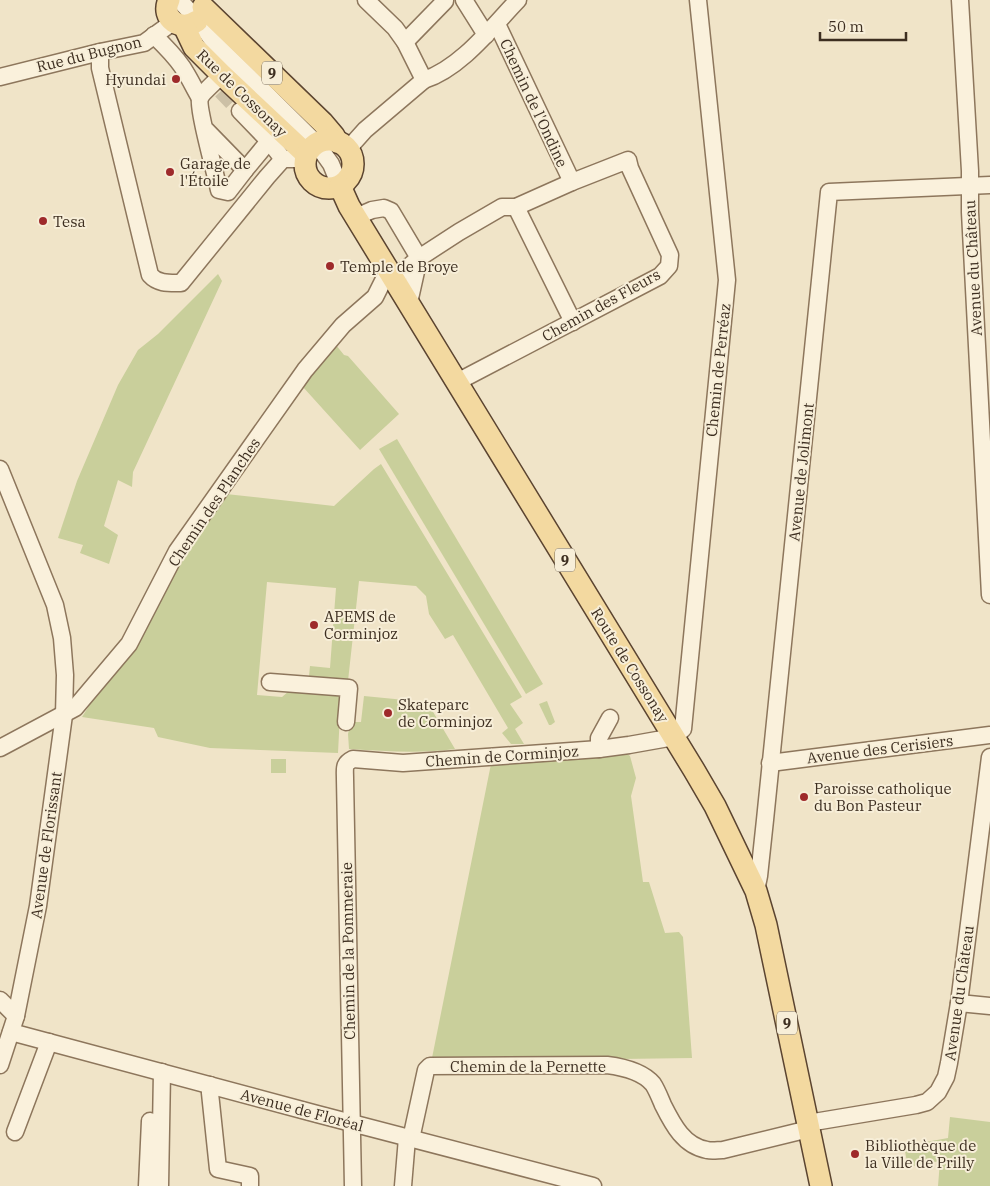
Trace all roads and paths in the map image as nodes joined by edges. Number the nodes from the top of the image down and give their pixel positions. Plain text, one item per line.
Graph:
1 (169, 0) edge
2 (179, 0) edge
3 (366, 0) edge
4 (445, 0) edge
5 (464, 0) edge
6 (518, 0) edge
7 (698, 0) edge
8 (960, 0) edge
9 (192, 15) edge
10 (492, 29) junction
11 (154, 35) junction
12 (405, 42) junction
13 (100, 52) junction
14 (0, 77) edge
15 (424, 80) junction
16 (219, 83) junction
17 (200, 98) junction
18 (240, 110) tunnel mouth
19 (204, 128) junction
20 (269, 141) junction
21 (342, 145) junction
22 (309, 152) junction
23 (283, 159) junction
24 (245, 170) junction
25 (572, 182) junction
26 (990, 185) edge
27 (340, 186) junction
28 (970, 186) junction
29 (516, 207) junction
30 (356, 217) junction
31 (419, 258) junction
32 (398, 287) junction
33 (375, 296) junction
34 (573, 322) junction
35 (457, 382) junction
36 (0, 469) edge
37 (6, 502) edge
38 (990, 595) edge
39 (270, 682) dead end
40 (64, 715) junction
41 (610, 718) dead end
42 (346, 722) dead end
43 (990, 735) edge
44 (674, 737) junction
45 (0, 748) edge
46 (599, 749) junction
47 (990, 757) edge
48 (770, 763) junction
49 (344, 779) joint
50 (756, 891) junction
51 (0, 1000) edge
52 (959, 1003) junction
53 (990, 1006) edge
54 (16, 1016) junction
55 (11, 1032) junction
56 (49, 1042) junction
57 (2, 1056) edge
58 (161, 1079) junction
59 (210, 1085) junction
60 (352, 1123) junction
61 (808, 1126) junction
62 (15, 1132) dead end
63 (409, 1138) junction
64 (564, 1182) edge
65 (147, 1186) edge
66 (160, 1186) edge
67 (250, 1186) edge
68 (353, 1186) edge
69 (403, 1186) edge
70 (593, 1186) edge
71 (821, 1186) edge

1 - 9 main road, Rue de Cossonay / 9
2 - 9 street
3 - 12 street
4 - 12 street
5 - 10 street, Chemin de l'Ondine
6 - 10 street
7 - 44 street, Chemin de Perréaz
8 - 28 street, Avenue du Château
9 - 11 street, Rue du Bugnon
9 - 16 main road, Rue de Cossonay / 9
9 - 21 main road, 9
9 - 22 street
10 - 15 street
10 - 25 street, Chemin de l'Ondine
11 - 13 street, Rue du Bugnon
11 - 17 street
12 - 15 street
13 - 14 street, Rue du Bugnon
13 - 23 street
15 - 21 street
16 - 17 street
16 - 22 main road, Rue de Cossonay / 9
17 - 19 street
18 - 20 street
19 - 24 street
19 - 24 street
20 - 23 street
20 - 24 street
21 - 22 main road
21 - 27 main road
22 - 23 street
22 - 27 main road, 9
25 - 29 street
25 - 34 street, Chemin des Fleurs
26 - 28 street, Avenue de Jolimont
27 - 30 main road, Route de Cossonay / 9
28 - 38 street, Avenue du Château
28 - 48 street, Avenue de Jolimont
29 - 31 street
29 - 34 street
30 - 31 street
30 - 32 main road, Route de Cossonay / 9
31 - 32 street
31 - 32 street
32 - 33 street, Chemin des Planches
32 - 33 street
32 - 35 main road, Route de Cossonay / 9
33 - 40 street, Chemin des Planches
34 - 35 street, Chemin des Fleurs
35 - 44 main road, Route de Cossonay / 9
36 - 37 street, Avenue de Florissant
37 - 40 street, Avenue de Florissant
39 - 42 street
40 - 45 street, Chemin des Planches
40 - 54 street, Avenue de Florissant
41 - 46 street
43 - 48 street, Avenue des Cerisiers
44 - 46 street, Chemin de Corminjoz
44 - 50 main road, Route de Cossonay / 9
46 - 49 street, Chemin de Corminjoz
47 - 52 street, Avenue du Château
48 - 50 street, Avenue de Jolimont
49 - 60 street, Chemin de la Pommeraie
50 - 61 main road, Route de Cossonay / 9
51 - 54 street
52 - 53 street
52 - 61 street, Avenue du Château
54 - 55 street, Avenue de Florissant
55 - 56 street, Avenue de Floréal
55 - 57 street, Avenue de Florissant
56 - 58 street, Avenue de Floréal
56 - 62 street
58 - 59 street, Avenue de Floréal
58 - 65 street
58 - 66 street
59 - 60 street, Avenue de Floréal
59 - 67 street
60 - 63 street, Avenue de Floréal
60 - 68 street, Chemin de la Pommeraie
61 - 63 street, Chemin de la Pernette
61 - 71 main road, Route de Cossonay / 9
63 - 64 street, Avenue de Floréal
63 - 69 street
64 - 70 street, Avenue de Floréal

